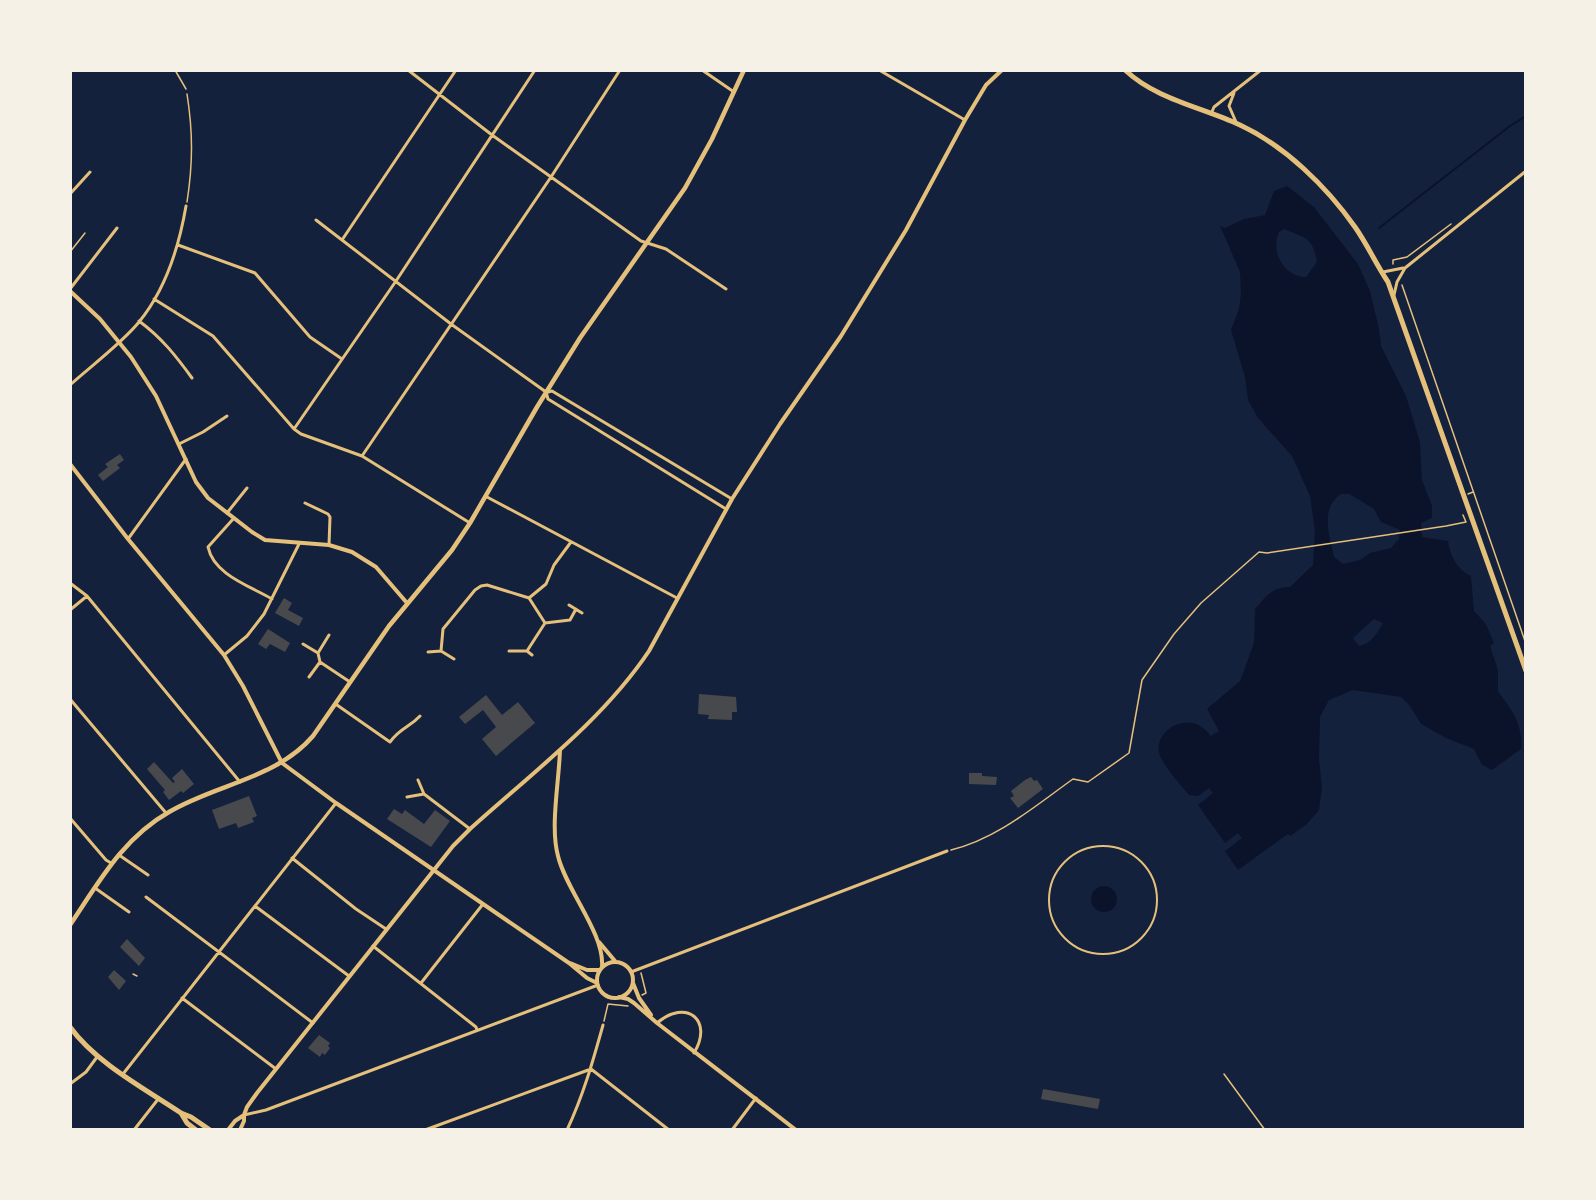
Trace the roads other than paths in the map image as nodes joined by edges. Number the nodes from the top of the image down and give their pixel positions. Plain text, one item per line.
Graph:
1 (175, 70) edge
2 (408, 70) edge
3 (456, 70) edge
4 (535, 70) edge
5 (620, 70) edge
6 (702, 70) edge
7 (744, 70) edge
8 (879, 70) edge
9 (1002, 70) edge
10 (1125, 70) edge
11 (1261, 70) edge
12 (186, 89) road end
13 (1235, 91) junction
14 (734, 92) junction
15 (440, 95) junction
16 (1211, 114) junction
17 (965, 120) junction
18 (1238, 124) junction
19 (492, 135) junction
20 (1526, 171) edge
21 (90, 172) dead end
22 (551, 177) junction
23 (70, 194) edge
24 (186, 206) road end
25 (316, 220) dead end
26 (117, 228) dead end
27 (85, 233) dead end
28 (342, 240) junction
29 (647, 243) junction
30 (178, 245) junction
31 (70, 252) edge
32 (1405, 268) junction
33 (1382, 272) junction
34 (396, 281) junction
35 (70, 290) edge
36 (726, 290) dead end
37 (1393, 298) junction
38 (154, 299) junction
39 (140, 321) junction
40 (451, 324) junction
41 (119, 340) junction
42 (342, 359) junction
43 (192, 378) dead end
44 (70, 385) edge
45 (546, 392) junction
46 (227, 416) dead end
47 (294, 429) junction
48 (179, 444) junction
49 (362, 456) junction
50 (186, 459) junction
51 (70, 464) edge
52 (247, 488) dead end
53 (487, 497) junction
54 (732, 499) junction
55 (305, 503) dead end
56 (726, 509) junction
57 (227, 513) junction
58 (234, 518) junction
59 (470, 523) junction
60 (128, 540) junction
61 (571, 542) junction
62 (299, 544) junction
63 (329, 545) junction
64 (70, 583) edge
65 (87, 597) junction
66 (529, 598) junction
67 (677, 598) junction
68 (272, 599) junction
69 (407, 603) junction
70 (568, 606) dead end
71 (576, 609) junction
72 (70, 610) edge
73 (582, 613) dead end
74 (545, 623) junction
75 (329, 635) dead end
76 (303, 644) dead end
77 (441, 651) junction
78 (509, 651) dead end
79 (527, 651) junction
80 (428, 652) dead end
81 (318, 653) junction
82 (224, 655) junction
83 (532, 655) dead end
84 (454, 658) dead end
85 (320, 662) junction
86 (1526, 671) edge
87 (309, 677) dead end
88 (351, 683) junction
89 (70, 699) edge
90 (336, 705) junction
91 (420, 716) dead end
92 (560, 750) junction
93 (282, 763) junction
94 (418, 780) dead end
95 (240, 782) junction
96 (424, 794) junction
97 (406, 797) dead end
98 (336, 803) junction
99 (166, 813) junction
100 (70, 818) edge
101 (470, 828) junction
102 (947, 851) road end
103 (118, 854) junction
104 (292, 858) junction
105 (111, 863) junction
106 (434, 869) junction
107 (148, 875) dead end
108 (95, 888) junction
109 (146, 897) dead end
110 (483, 904) junction
111 (255, 906) junction
112 (129, 912) dead end
113 (71, 924) edge
114 (386, 929) junction
115 (596, 939) junction
116 (1135, 944) joint
117 (373, 946) junction
118 (219, 952) junction
119 (615, 962) junction
120 (569, 963) junction
121 (601, 968) junction
122 (631, 972) junction
123 (349, 976) junction
124 (632, 982) junction
125 (421, 983) junction
126 (597, 984) junction
127 (619, 997) junction
128 (182, 998) junction
129 (313, 1023) junction
130 (657, 1023) junction
131 (603, 1025) road end
132 (71, 1027) edge
133 (477, 1030) junction
134 (70, 1034) edge
135 (78, 1038) junction
136 (694, 1053) junction
137 (98, 1056) junction
138 (276, 1069) junction
139 (591, 1069) junction
140 (123, 1074) junction
141 (70, 1084) edge
142 (159, 1098) junction
143 (756, 1098) junction
144 (181, 1113) junction
145 (243, 1115) junction
146 (134, 1130) edge
147 (196, 1130) edge
148 (210, 1130) edge
149 (228, 1130) edge
150 (240, 1130) edge
151 (425, 1130) edge
152 (567, 1130) edge
153 (669, 1130) edge
154 (732, 1130) edge
155 (796, 1130) edge

1 - 12 lane
2 - 15 street
3 - 15 street
4 - 19 street
5 - 22 street
6 - 14 street
7 - 14 main road
8 - 17 street
9 - 17 street
10 - 16 main road
11 - 13 street
13 - 16 street
13 - 18 street
14 - 29 main road
15 - 19 street
15 - 28 street
16 - 18 main road
17 - 54 street
18 - 33 main road
19 - 22 street
19 - 34 street
20 - 32 street
21 - 23 street
22 - 29 street
22 - 40 street
24 - 30 street
25 - 28 street
26 - 35 street
27 - 31 lane
28 - 34 street
29 - 36 street
29 - 45 main road
30 - 38 street
30 - 42 street
32 - 33 street
32 - 37 street
33 - 37 main road
34 - 40 street
34 - 42 street
35 - 41 street
37 - 86 main road
38 - 39 street
38 - 47 street
39 - 41 street
39 - 43 street
40 - 45 street
40 - 49 street
41 - 44 street
41 - 48 street
42 - 47 street
45 - 53 main road
45 - 54 street
45 - 56 street
46 - 48 street
47 - 49 street
48 - 50 street
49 - 59 street
50 - 57 street
50 - 60 street
51 - 60 street
52 - 57 street
53 - 59 main road
53 - 61 street
54 - 56 street
55 - 63 street
56 - 67 street
57 - 58 street
58 - 62 street
58 - 68 street
59 - 69 main road
60 - 82 street
61 - 66 street
61 - 67 street
62 - 63 street
62 - 68 street
63 - 69 street
64 - 65 street
65 - 72 street
65 - 95 street
66 - 74 street
66 - 77 street
67 - 92 street
68 - 82 street
69 - 88 main road
70 - 71 street
71 - 73 street
71 - 74 street
74 - 79 street
75 - 81 street
76 - 81 street
77 - 80 street
77 - 84 street
78 - 79 street
79 - 83 street
81 - 85 street
82 - 93 street
85 - 87 street
85 - 88 street
88 - 90 main road
89 - 99 street
90 - 91 street
90 - 93 main road
92 - 101 street
92 - 115 street
93 - 95 main road
93 - 98 street
94 - 96 street
95 - 99 main road
96 - 97 street
96 - 101 street
98 - 104 street
98 - 106 street
99 - 103 main road
100 - 105 street
101 - 106 street
102 - 122 street
103 - 105 main road
103 - 107 street
104 - 111 street
104 - 114 street
105 - 108 main road
106 - 110 street
106 - 114 street
108 - 112 street
108 - 113 main road
109 - 118 street
110 - 120 street
110 - 125 street
111 - 118 street
111 - 123 street
114 - 117 street
115 - 119 street
115 - 121 street
116 - 116 street
117 - 123 street
117 - 125 street
118 - 128 street
118 - 129 street
119 - 121 street
119 - 122 street
120 - 121 street
120 - 126 street
121 - 126 street
122 - 124 street
123 - 129 street
124 - 127 street
124 - 130 street
125 - 133 street
126 - 127 street
126 - 133 street
127 - 130 street
128 - 138 street
128 - 140 street
129 - 138 street
130 - 136 street
130 - 136 street
131 - 139 street
132 - 135 main road
133 - 145 street
134 - 135 main road
135 - 137 main road
136 - 143 street
137 - 140 main road
137 - 141 street
138 - 145 street
139 - 151 street
139 - 152 street
139 - 153 street
140 - 142 main road
142 - 144 main road
142 - 146 street
143 - 154 street
143 - 155 street
144 - 147 main road
144 - 148 main road
145 - 149 street
145 - 150 street

